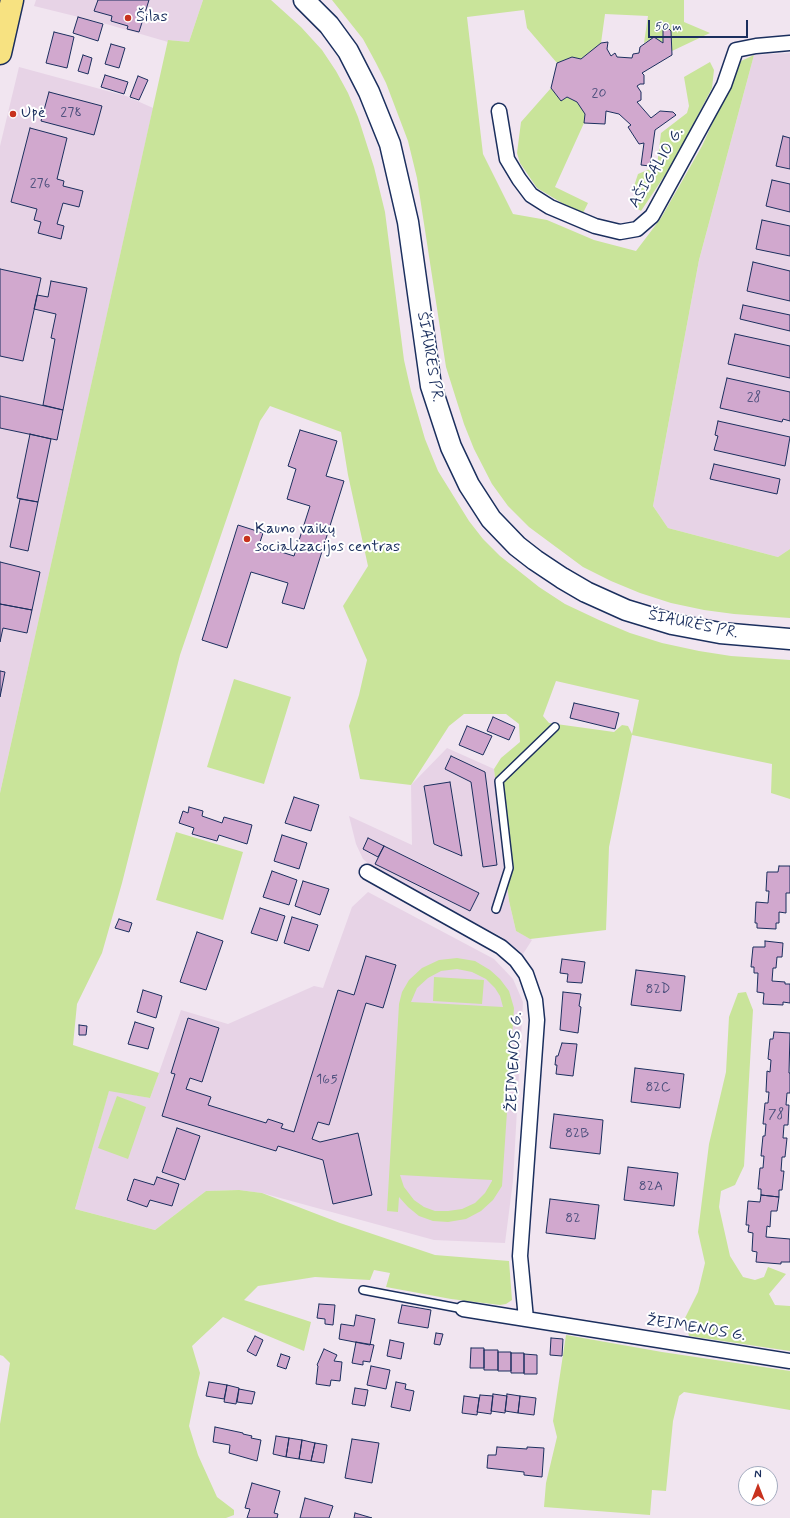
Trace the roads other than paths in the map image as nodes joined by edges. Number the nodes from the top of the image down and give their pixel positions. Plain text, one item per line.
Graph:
1 (12, 0) edge
2 (304, 0) edge
3 (790, 43) edge
4 (0, 53) edge
5 (499, 111) dead end
6 (790, 640) edge
7 (555, 727) dead end
8 (367, 872) dead end
9 (496, 909) dead end
10 (363, 1290) dead end
11 (463, 1309) joint
12 (526, 1318) junction
13 (790, 1361) edge

1 - 4 main road
2 - 6 main road, ŠIAURĖS PR.
3 - 5 street, AŠIGALIO G.
7 - 9 lane
8 - 12 street, ŽEIMENOS G.
10 - 11 lane
11 - 12 street, ŽEIMENOS G.
12 - 13 street, ŽEIMENOS G.

